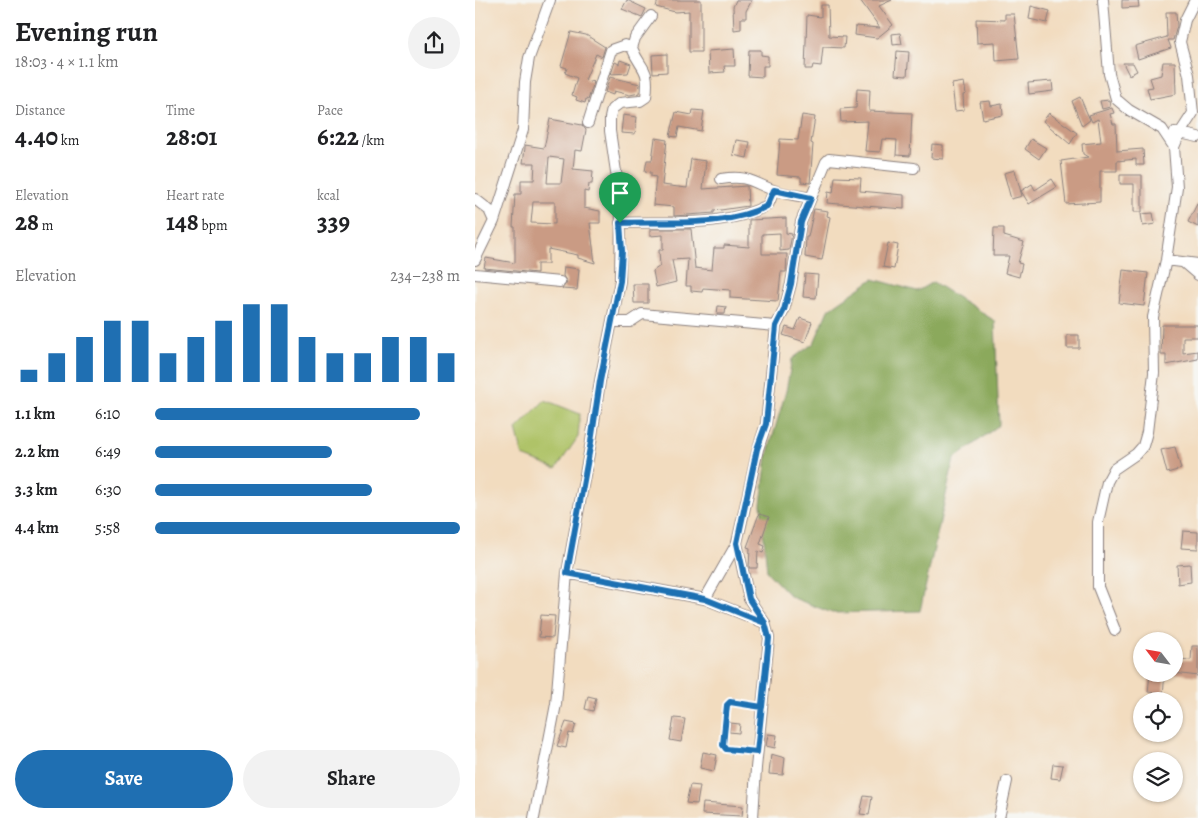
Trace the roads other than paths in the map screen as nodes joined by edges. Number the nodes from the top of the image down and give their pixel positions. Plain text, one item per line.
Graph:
1 (550, 0) edge
2 (1103, 0) edge
3 (1195, 0) edge
4 (651, 16) dead end
5 (632, 48) junction
6 (588, 123) dead end
7 (1161, 129) junction
8 (1180, 133) junction
9 (1198, 137) edge
10 (1174, 147) junction
11 (914, 168) dead end
12 (721, 179) dead end
13 (774, 190) junction
14 (811, 198) junction
15 (475, 199) edge
16 (500, 203) junction
17 (489, 210) junction
18 (495, 221) junction
19 (620, 223) junction
20 (475, 260) edge
21 (1165, 260) junction
22 (1184, 263) junction
23 (1198, 264) edge
24 (475, 274) edge
25 (1198, 275) edge
26 (560, 282) dead end
27 (613, 322) junction
28 (776, 326) junction
29 (737, 543) junction
30 (567, 573) junction
31 (705, 599) junction
32 (765, 623) junction
33 (1115, 630) dead end
34 (762, 707) junction
35 (757, 752) junction
36 (1007, 781) dead end
37 (534, 818) edge
38 (753, 818) edge
39 (999, 818) edge

1 - 16 street
2 - 7 street
3 - 8 street
4 - 5 street
5 - 6 street
5 - 19 street
7 - 8 street
7 - 10 street
8 - 9 street
8 - 10 street
10 - 21 street
11 - 14 street
12 - 13 street
13 - 14 street
13 - 19 street
14 - 28 street
15 - 17 street
16 - 17 street
16 - 18 street
17 - 18 street
18 - 20 street
19 - 27 street
21 - 22 street
21 - 33 street
22 - 23 street
22 - 25 street
24 - 26 street
27 - 28 street
27 - 30 street
28 - 29 street
29 - 31 street
29 - 32 street
30 - 31 street
30 - 37 street
31 - 32 street
32 - 34 street
34 - 35 street
34 - 35 lane
35 - 38 street
36 - 39 street

